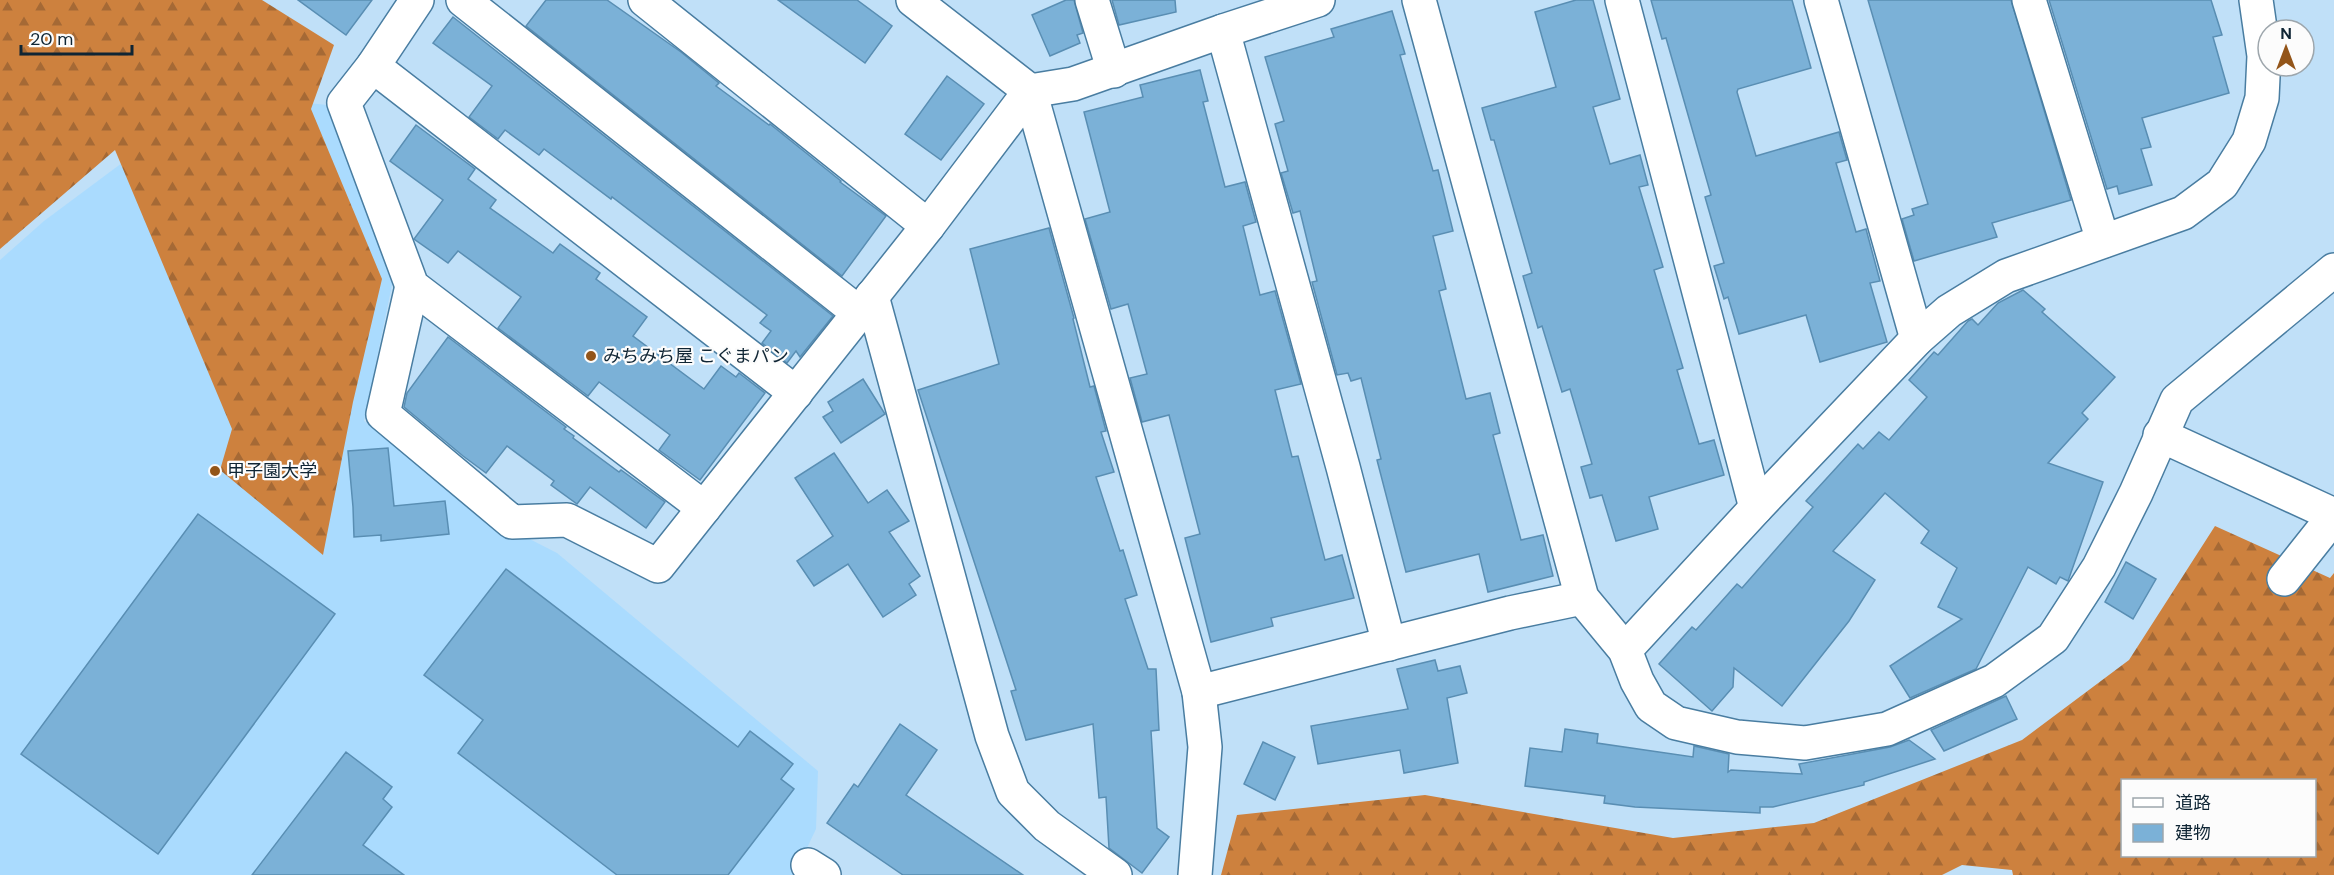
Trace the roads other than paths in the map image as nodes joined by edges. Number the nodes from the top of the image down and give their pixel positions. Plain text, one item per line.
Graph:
1 (417, 0) edge
2 (463, 0) edge
3 (645, 0) edge
4 (913, 0) edge
5 (1092, 0) edge
6 (1318, 0) edge
7 (1419, 0) edge
8 (1622, 0) edge
9 (1821, 0) edge
10 (2029, 0) edge
11 (2256, 0) edge
12 (1223, 31) junction
13 (373, 66) junction
14 (1114, 71) junction
15 (1030, 91) junction
16 (928, 226) junction
17 (2103, 241) junction
18 (2334, 270) edge
19 (412, 286) junction
20 (866, 304) junction
21 (1917, 339) junction
22 (796, 393) junction
23 (2160, 435) junction
24 (1756, 507) junction
25 (704, 508) junction
26 (2334, 516) edge
27 (2284, 579) dead end
28 (1582, 598) junction
29 (1389, 644) junction
30 (1625, 650) junction
31 (1199, 692) junction
32 (1116, 875) edge
33 (1195, 875) edge

1 - 13 street
2 - 20 street
3 - 16 street
4 - 15 street
5 - 14 street
6 - 12 street
7 - 28 street
8 - 24 street
9 - 21 street
10 - 17 street
11 - 17 street
12 - 14 street
12 - 29 street
13 - 19 street
13 - 22 street
14 - 15 street
15 - 16 street
15 - 31 street
16 - 20 street
17 - 21 street
18 - 23 street
19 - 25 street
19 - 25 street
20 - 22 street
20 - 32 street
21 - 24 street
22 - 25 street
23 - 26 street
23 - 30 street
24 - 30 street
26 - 27 street
28 - 29 street
28 - 30 street
29 - 31 street
31 - 33 street

